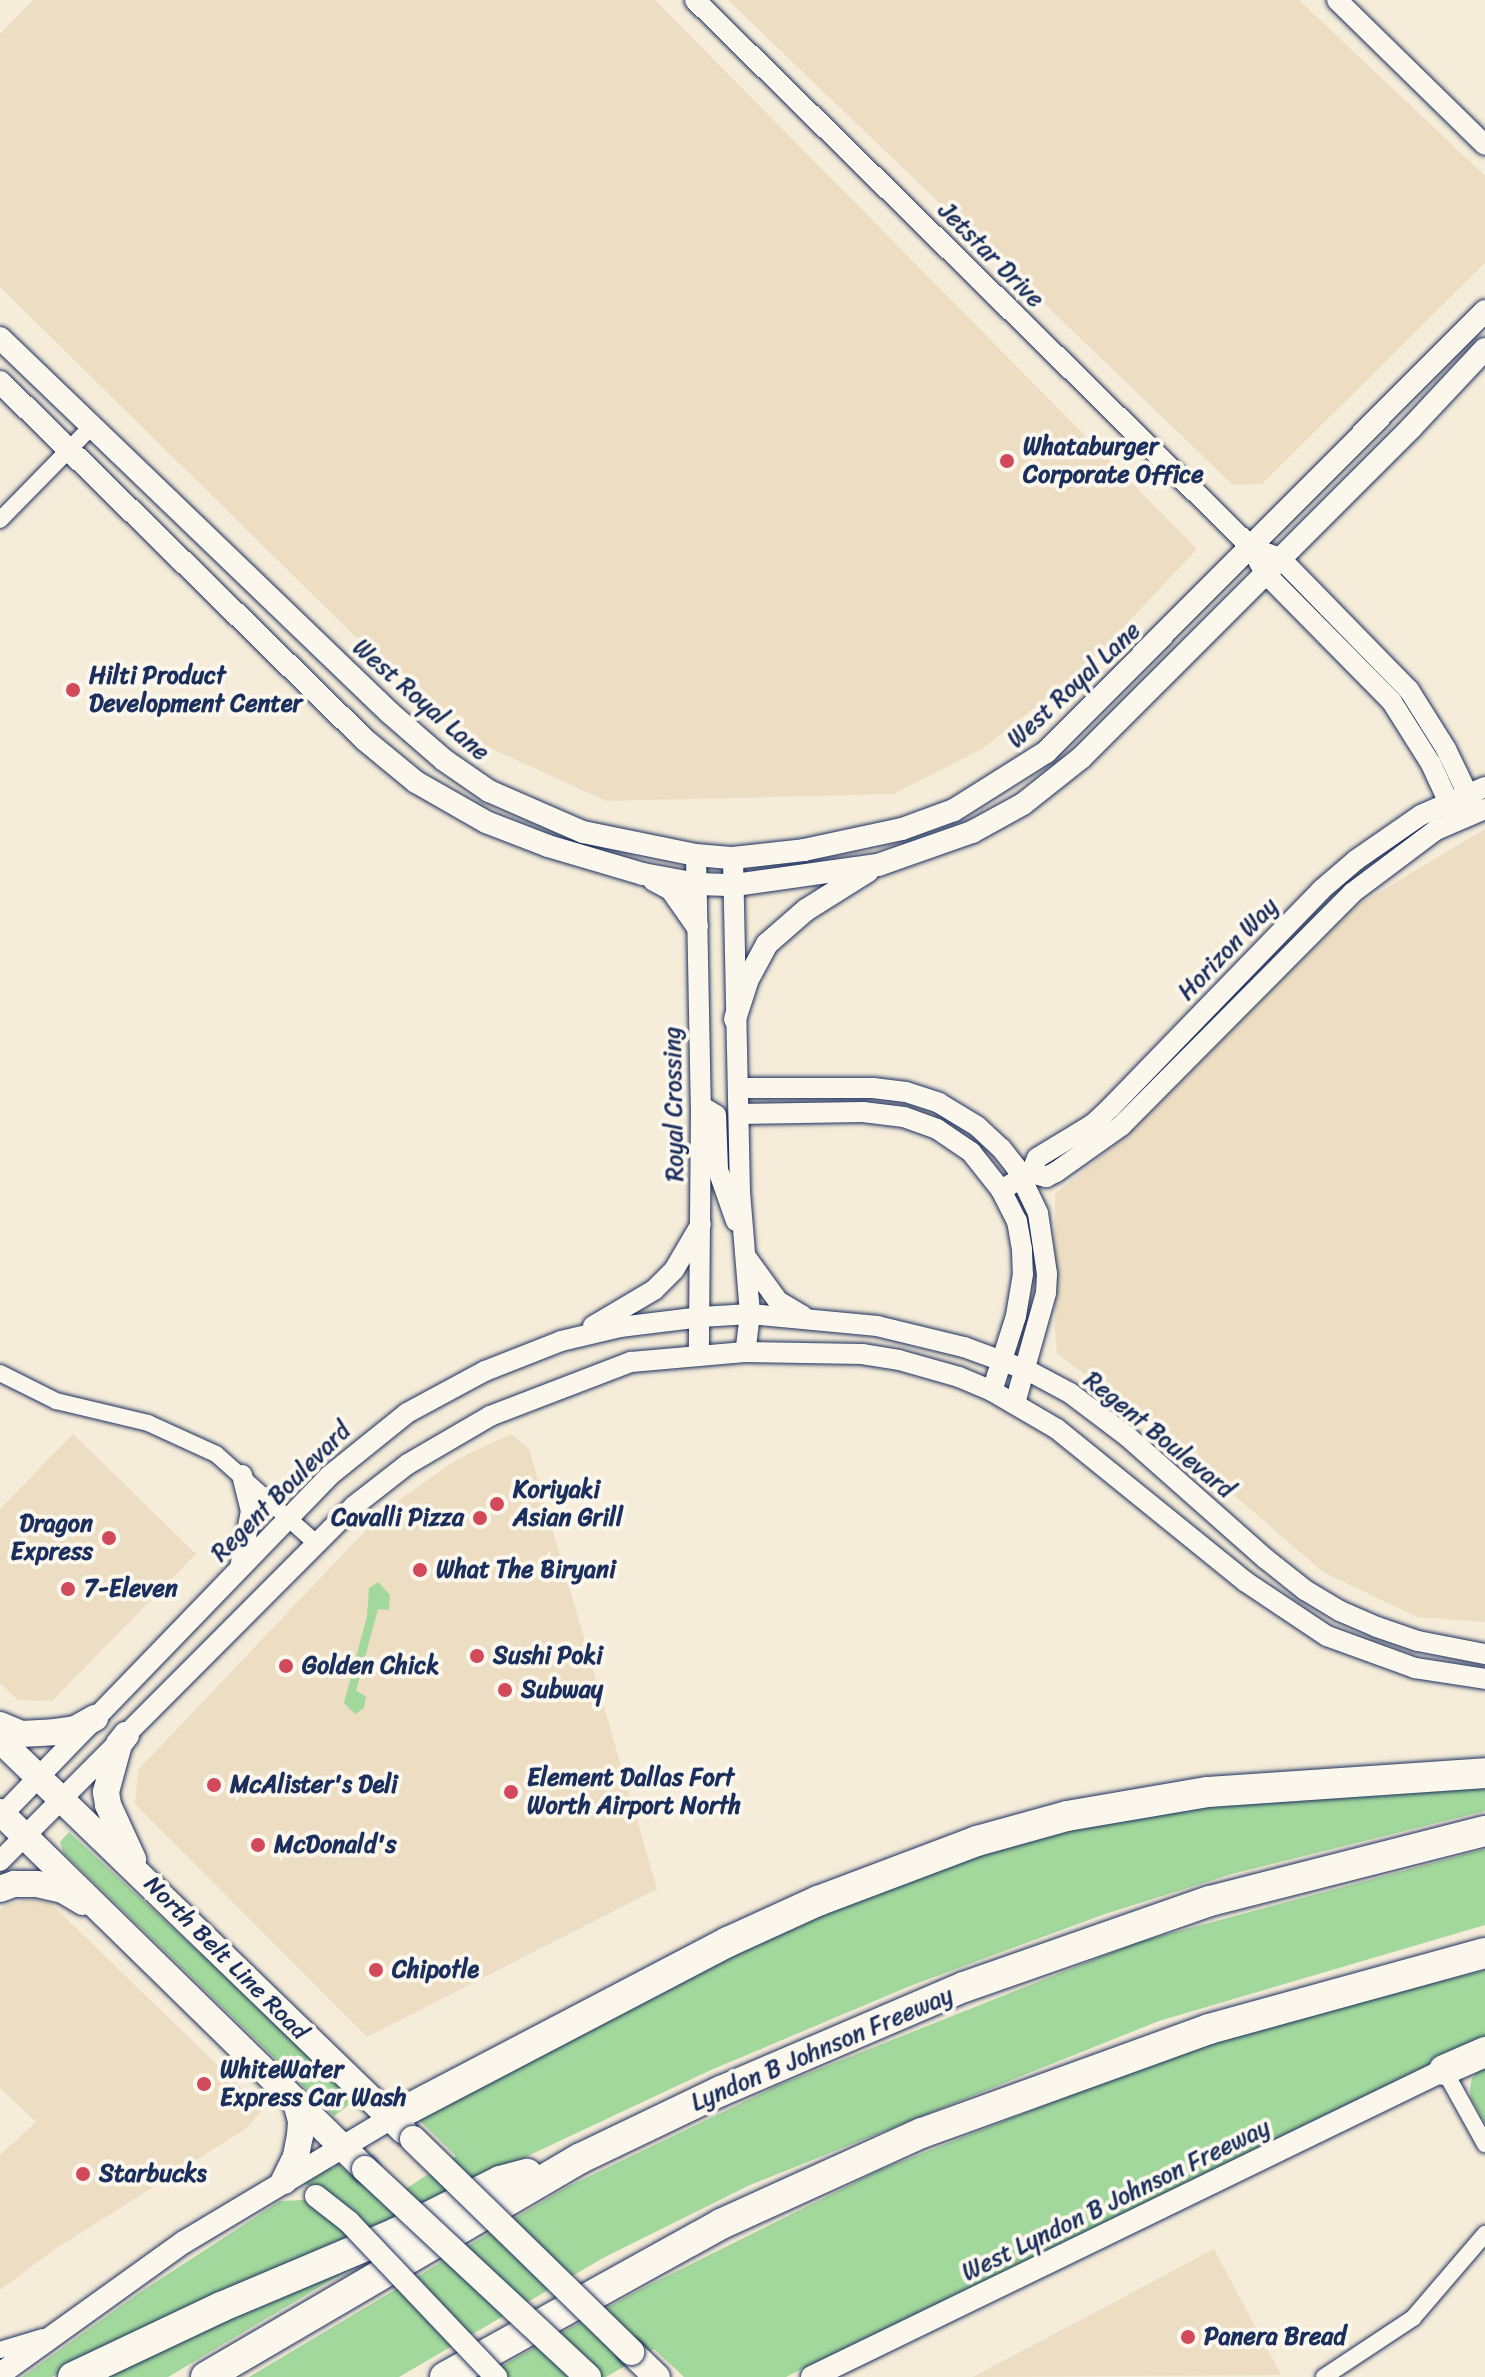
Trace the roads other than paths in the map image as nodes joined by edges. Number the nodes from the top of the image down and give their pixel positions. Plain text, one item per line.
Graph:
1 (695, 0) edge
2 (1337, 0) edge
3 (1485, 145) edge
4 (1485, 311) edge
5 (0, 338) edge
6 (1485, 349) edge
7 (0, 382) edge
8 (91, 427) junction
9 (68, 450) junction
10 (0, 520) edge
11 (1251, 547) junction
12 (1272, 566) junction
13 (390, 713) junction
14 (365, 740) junction
15 (1470, 804) edge
16 (696, 855) junction
17 (733, 858) junction
18 (1376, 859) junction
19 (878, 865) junction
20 (643, 874) junction
21 (697, 884) junction
22 (735, 885) junction
23 (697, 926) junction
24 (1254, 959) junction
25 (1270, 977) junction
26 (735, 1019) junction
27 (739, 1088) junction
28 (873, 1088) junction
29 (701, 1106) junction
30 (863, 1112) junction
31 (739, 1114) junction
32 (1026, 1176) junction
33 (1001, 1190) junction
34 (701, 1224) junction
35 (744, 1247) junction
36 (750, 1314) junction
37 (701, 1317) junction
38 (807, 1318) junction
39 (561, 1341) junction
40 (745, 1352) junction
41 (699, 1354) junction
42 (1003, 1362) junction
43 (1027, 1370) junction
44 (0, 1373) edge
45 (992, 1391) junction
46 (1015, 1403) junction
47 (242, 1475) junction
48 (289, 1518) junction
49 (317, 1544) junction
50 (240, 1568) junction
51 (1485, 1654) edge
52 (1485, 1679) edge
53 (95, 1718) junction
54 (0, 1725) edge
55 (126, 1735) junction
56 (0, 1740) edge
57 (1485, 1773) edge
58 (38, 1778) junction
59 (61, 1800) junction
60 (1, 1814) edge
61 (1485, 1831) edge
62 (26, 1835) junction
63 (0, 1861) edge
64 (140, 1873) junction
65 (0, 1889) edge
66 (103, 1912) junction
67 (1485, 1953) edge
68 (1485, 2052) edge
69 (1444, 2070) junction
70 (296, 2102) junction
71 (402, 2128) junction
72 (1485, 2144) edge
73 (341, 2145) junction
74 (581, 2158) junction
75 (284, 2181) junction
76 (1485, 2234) edge
77 (52, 2334) junction
78 (0, 2350) edge
79 (0, 2374) edge
80 (73, 2377) edge
81 (206, 2377) edge
82 (445, 2377) edge
83 (496, 2377) edge
84 (588, 2377) edge
85 (657, 2377) edge
86 (812, 2377) edge
87 (1324, 2377) edge

1 - 11 street, Jetstar Drive
2 - 3 street
4 - 11 main road, West Royal Lane
5 - 8 main road, West Royal Lane
6 - 12 main road
7 - 9 main road
8 - 9 street
8 - 13 main road, West Royal Lane
9 - 10 street
9 - 14 main road
11 - 12 street, Jetstar Drive
11 - 17 main road, West Royal Lane
12 - 15 street, Jetstar Drive
12 - 19 main road
13 - 14 main road
13 - 16 main road, West Royal Lane
14 - 20 main road
15 - 18 street, Horizon Way
16 - 17 main road, West Royal Lane
16 - 21 street, Royal Crossing
17 - 22 street
18 - 24 street, Horizon Way
18 - 25 street, Horizon Way
19 - 22 main road
19 - 26 main road
20 - 21 main road
20 - 23 main road
21 - 22 main road
21 - 23 street, Royal Crossing
22 - 26 street
23 - 29 street, Royal Crossing
24 - 25 street
24 - 32 street, Horizon Way
25 - 32 street, Horizon Way
26 - 27 street
27 - 28 street
27 - 31 street
28 - 30 street
28 - 32 street
29 - 34 street, Royal Crossing
29 - 35 street
30 - 31 street
30 - 33 street
31 - 35 street
32 - 33 street, Horizon Way
32 - 43 street
33 - 42 street
34 - 37 street, Royal Crossing
34 - 39 street
35 - 36 street
35 - 38 street
36 - 37 street, Regent Boulevard
36 - 38 street, Regent Boulevard
36 - 40 street
37 - 39 street, Regent Boulevard
37 - 41 street, Royal Crossing
38 - 42 street, Regent Boulevard
39 - 48 street, Regent Boulevard
40 - 41 street
40 - 45 street
41 - 49 street
42 - 43 street, Regent Boulevard
42 - 45 street
43 - 46 street
43 - 51 street, Regent Boulevard
44 - 47 street
45 - 46 street
46 - 52 street
47 - 48 street
47 - 50 street
48 - 49 street
48 - 50 street, Regent Boulevard
49 - 55 street
50 - 53 street, Regent Boulevard
53 - 54 main road
53 - 58 street, Regent Boulevard
55 - 59 street
55 - 64 main road
56 - 58 main road, North Belt Line Road
57 - 71 highway
58 - 59 main road, North Belt Line Road
58 - 60 street, Regent Boulevard
59 - 62 street
59 - 64 main road, North Belt Line Road
60 - 62 main road
61 - 74 highway, Lyndon B Johnson Freeway
62 - 63 street
62 - 66 main road
64 - 71 main road, North Belt Line Road
65 - 66 main road
66 - 70 main road
67 - 82 highway
68 - 69 highway
69 - 72 street
69 - 86 main road, West Lyndon B Johnson Freeway
70 - 73 main road
70 - 75 main road
71 - 73 main road
71 - 85 main road, North Belt Line Road, bridge
73 - 75 main road
73 - 84 main road, bridge
74 - 80 highway
74 - 81 highway, Lyndon B Johnson Freeway
75 - 77 main road
75 - 83 main road, bridge
76 - 87 street
77 - 78 street
77 - 79 main road

